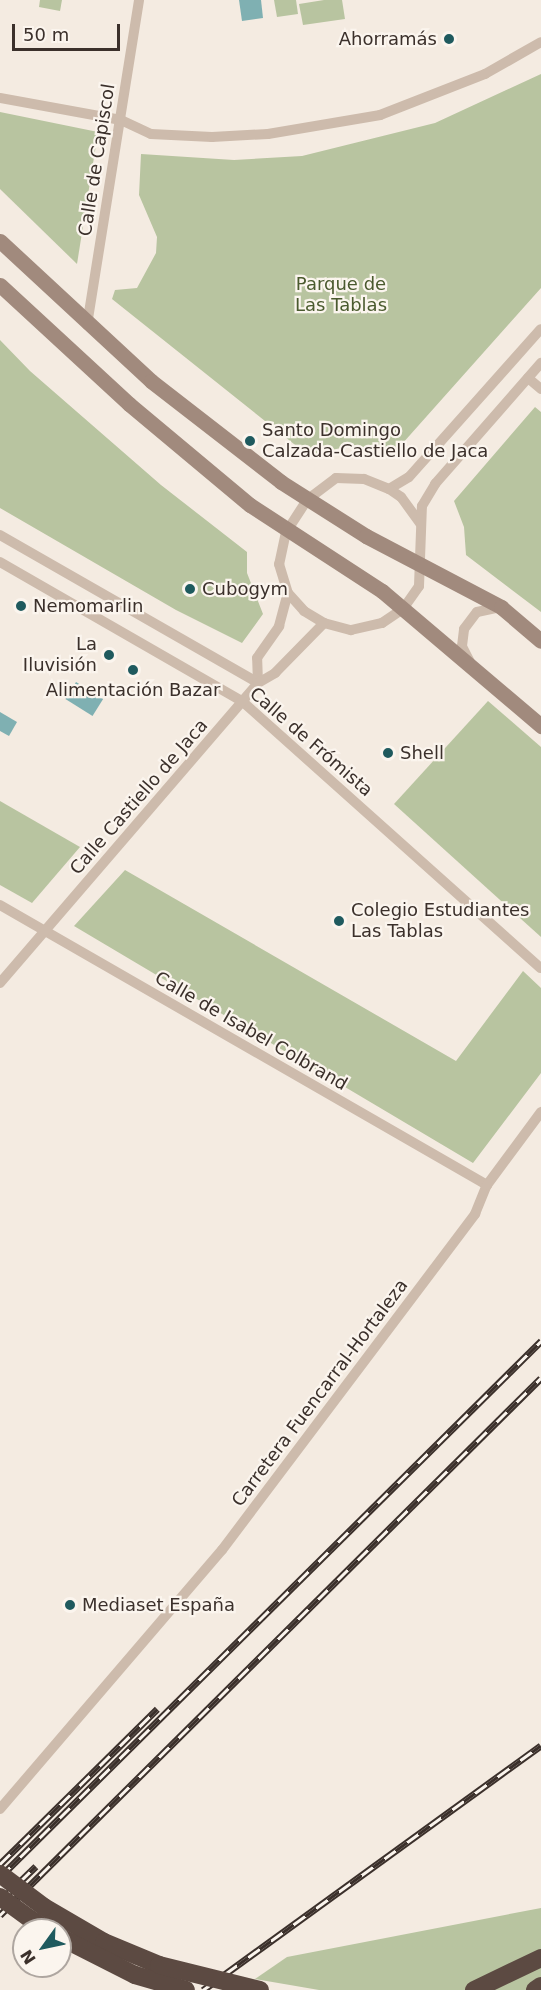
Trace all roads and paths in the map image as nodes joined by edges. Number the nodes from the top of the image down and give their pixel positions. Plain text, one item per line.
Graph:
1 (139, 0) edge
2 (541, 42) edge
3 (0, 98) edge
4 (120, 120) junction
5 (0, 241) edge
6 (0, 285) edge
7 (87, 325) junction
8 (541, 329) edge
9 (541, 363) edge
10 (528, 378) junction
11 (541, 389) edge
12 (389, 489) junction
13 (307, 500) junction
14 (420, 523) junction
15 (286, 532) junction
16 (0, 535) edge
17 (0, 562) edge
18 (422, 567) junction
19 (288, 593) junction
20 (501, 607) junction
21 (403, 609) junction
22 (324, 622) junction
23 (541, 641) edge
24 (472, 667) junction
25 (258, 683) junction
26 (243, 702) junction
27 (541, 726) edge
28 (0, 906) edge
29 (45, 933) junction
30 (541, 968) edge
31 (0, 984) edge
32 (541, 1112) edge
33 (487, 1185) junction
34 (0, 1809) edge
35 (0, 1874) edge
36 (0, 1897) edge
37 (29, 1918) edge
38 (72, 1943) edge
39 (541, 1958) edge
40 (541, 1986) edge
41 (186, 1990) edge
42 (260, 1990) edge
43 (474, 1990) edge
44 (535, 1990) edge

1 - 4 street, Calle de Capiscol
2 - 4 street
3 - 4 street
4 - 7 street, Calle de Capiscol
5 - 7 street
6 - 15 street
7 - 13 street
8 - 12 street
9 - 10 street
10 - 11 street
10 - 14 street
12 - 13 street
12 - 14 street
13 - 15 street
13 - 18 street
14 - 18 street
15 - 19 street
15 - 21 street
16 - 25 street, Calle de Frómista
17 - 26 street, Calle de Frómista
18 - 20 street
18 - 21 street
19 - 22 street
19 - 25 street
20 - 23 street
20 - 24 street
21 - 22 street
21 - 24 street
22 - 25 street, Calle Castiello de Jaca
24 - 27 street
25 - 26 street, Calle Castiello de Jaca
26 - 29 street, Calle Castiello de Jaca
26 - 30 street, Calle de Frómista
28 - 29 street, Calle de Isabel Colbrand
29 - 31 street, Calle Castiello de Jaca
29 - 33 street, Calle de Isabel Colbrand
32 - 33 street, Carretera Fuencarral-Hortaleza
33 - 34 street, Carretera Fuencarral-Hortaleza
35 - 42 highway, bridge
36 - 37 highway, bridge
38 - 41 highway
39 - 43 highway
40 - 44 highway

